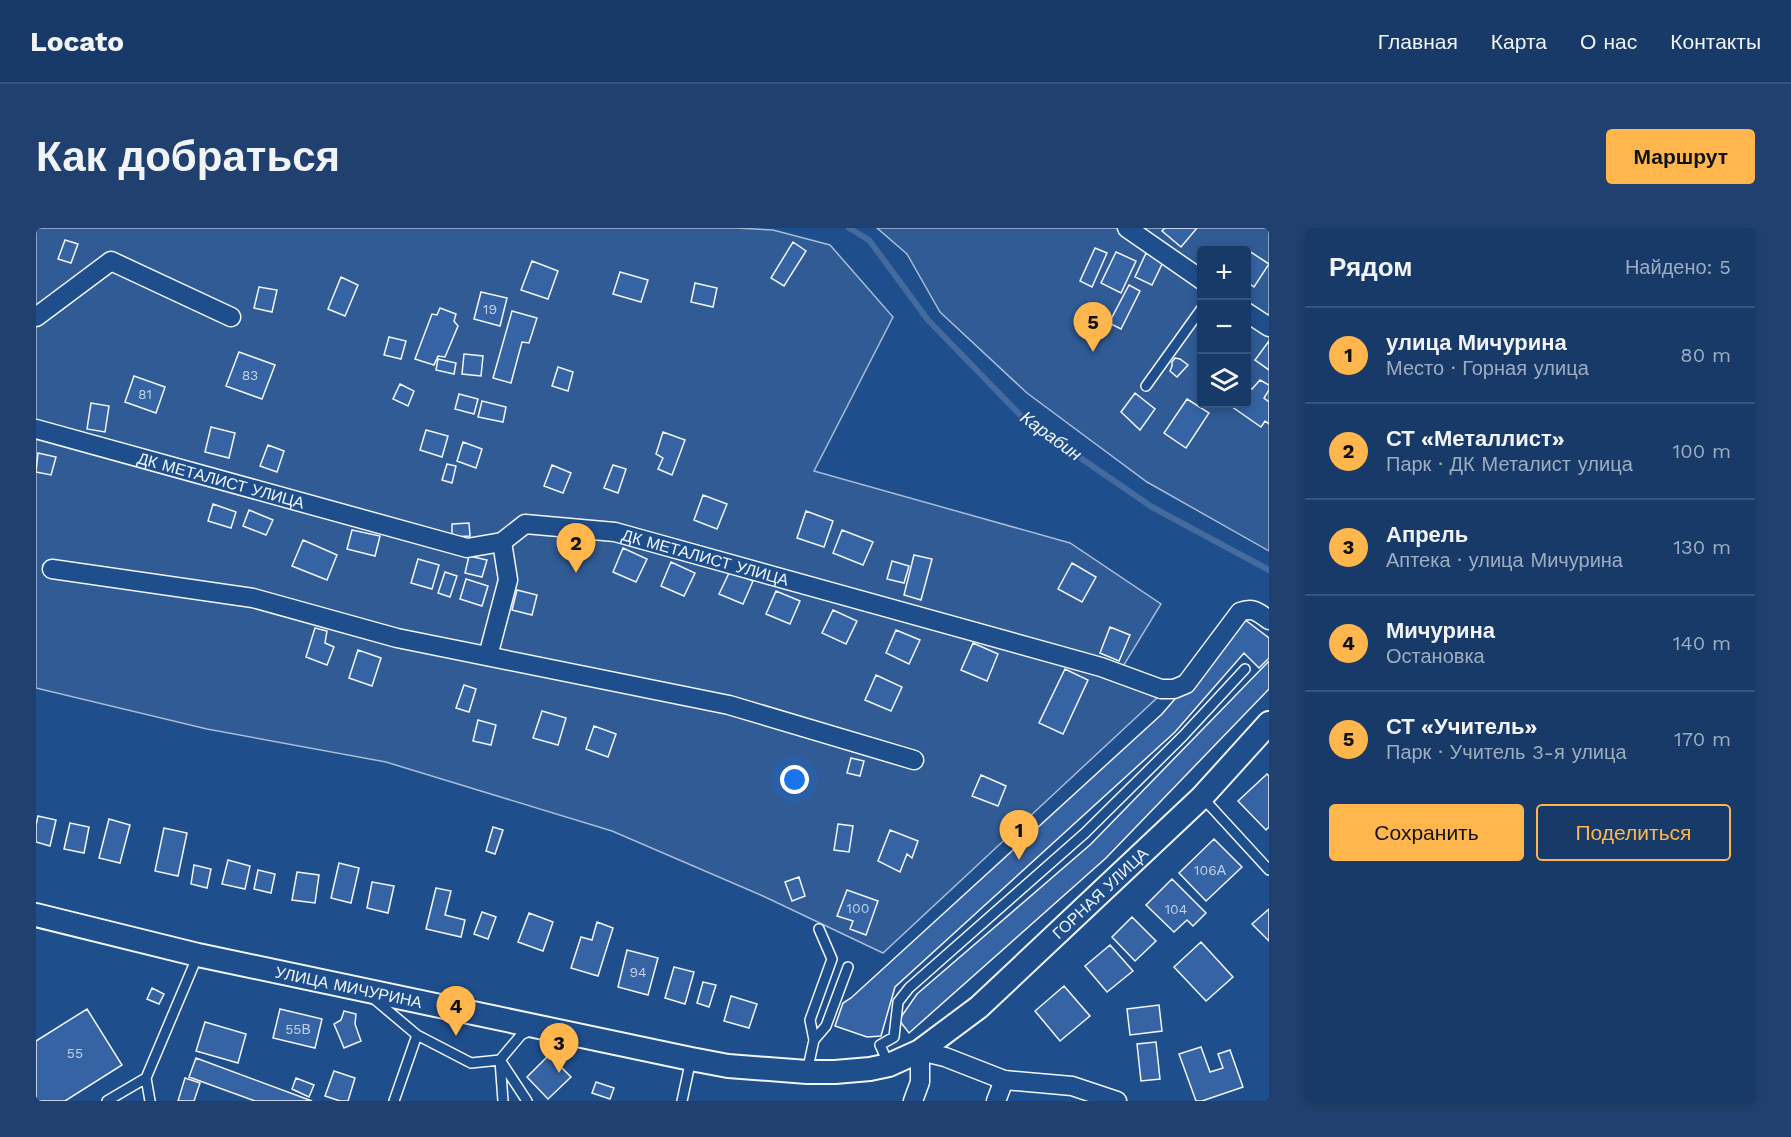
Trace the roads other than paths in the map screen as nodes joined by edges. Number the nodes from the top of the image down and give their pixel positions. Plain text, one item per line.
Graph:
1 (1127, 228) edge
2 (1197, 277) edge
3 (1197, 315) edge
4 (1251, 315) edge
5 (36, 317) edge
6 (231, 317) dead end
7 (1269, 327) edge
8 (1146, 386) dead end
9 (36, 429) edge
10 (502, 542) junction
11 (52, 569) dead end
12 (1269, 620) edge
13 (488, 656) junction
14 (1245, 669) dead end
15 (1269, 723) edge
16 (914, 760) dead end
17 (1202, 797) junction
18 (1269, 870) edge
19 (36, 915) edge
20 (819, 929) dead end
21 (198, 955) junction
22 (848, 967) dead end
23 (363, 989) junction
24 (537, 1027) junction
25 (417, 1035) junction
26 (814, 1040) junction
27 (920, 1051) junction
28 (691, 1059) junction
29 (500, 1060) junction
30 (889, 1065) junction
31 (807, 1072) junction
32 (146, 1078) junction
33 (1004, 1080) junction
34 (107, 1101) edge
35 (150, 1101) edge
36 (394, 1101) edge
37 (503, 1101) edge
38 (527, 1101) edge
39 (682, 1101) edge
40 (913, 1101) edge
41 (996, 1101) edge
42 (1117, 1101) edge

1 - 2 street
3 - 8 lane
4 - 7 street
5 - 6 street
9 - 10 street, ДК МЕТАЛИСТ УЛИЦА
10 - 12 street, ДК МЕТАЛИСТ УЛИЦА
10 - 13 street
11 - 13 street
13 - 16 street
14 - 30 lane
15 - 17 street, ГОРНАЯ УЛИЦА
17 - 18 lane
17 - 27 street, ГОРНАЯ УЛИЦА
19 - 21 street, УЛИЦА МИЧУРИНА
20 - 26 lane
21 - 23 street, УЛИЦА МИЧУРИНА
21 - 32 lane
22 - 26 lane
23 - 24 street, УЛИЦА МИЧУРИНА
23 - 25 lane
24 - 28 street, УЛИЦА МИЧУРИНА
24 - 29 lane
25 - 29 lane
25 - 36 lane
26 - 31 lane
27 - 30 street, УЛИЦА МИЧУРИНА
27 - 33 street
27 - 40 street
28 - 31 street, УЛИЦА МИЧУРИНА
28 - 39 lane
29 - 37 lane
29 - 38 lane
30 - 31 street, УЛИЦА МИЧУРИНА
32 - 34 lane
32 - 35 lane
33 - 41 street
33 - 42 street

